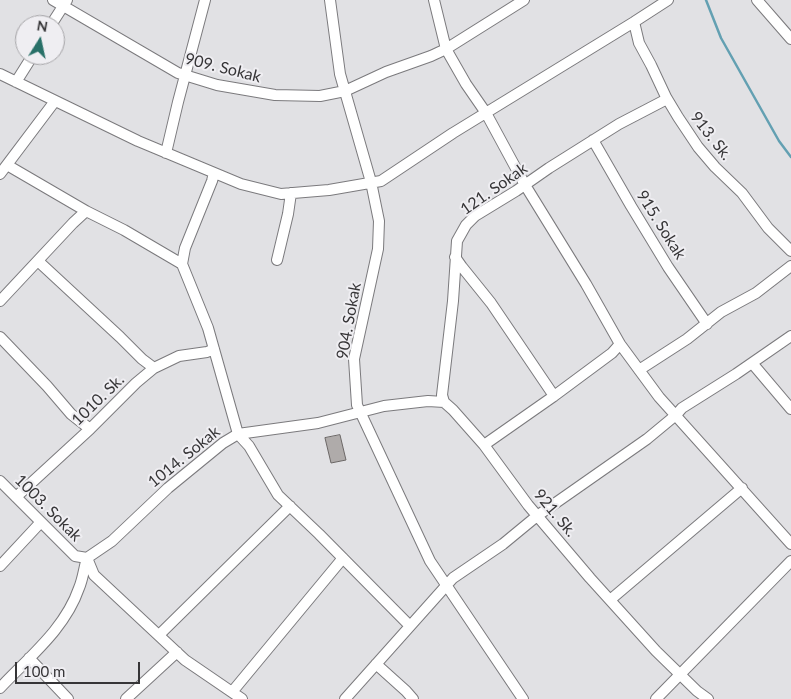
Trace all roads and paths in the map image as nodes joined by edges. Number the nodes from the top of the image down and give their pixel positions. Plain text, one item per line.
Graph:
1 (53, 0) edge
2 (205, 0) edge
3 (330, 0) edge
4 (434, 0) edge
5 (524, 0) edge
6 (668, 0) edge
7 (757, 0) edge
8 (65, 3) edge
9 (57, 15) edge
10 (634, 22) junction
11 (786, 26) edge
12 (791, 39) edge
13 (446, 50) junction
14 (27, 65) edge
15 (185, 75) junction
16 (1, 78) edge
17 (16, 82) junction
18 (345, 91) junction
19 (667, 98) junction
20 (55, 101) junction
21 (486, 113) junction
22 (593, 140) junction
23 (166, 153) junction
24 (7, 164) junction
25 (214, 173) junction
26 (0, 174) edge
27 (371, 182) junction
28 (525, 185) junction
29 (291, 193) junction
30 (86, 211) junction
31 (791, 251) edge
32 (455, 257) junction
33 (277, 260) dead end
34 (38, 261) junction
35 (182, 264) junction
36 (791, 266) edge
37 (0, 284) edge
38 (8, 292) junction
39 (0, 301) edge
40 (707, 324) junction
41 (791, 336) edge
42 (0, 338) edge
43 (620, 344) junction
44 (214, 350) junction
45 (752, 363) junction
46 (154, 368) junction
47 (639, 370) junction
48 (554, 396) junction
49 (444, 402) junction
50 (791, 409) edge
51 (361, 413) junction
52 (676, 415) junction
53 (90, 429) junction
54 (238, 434) junction
55 (484, 445) junction
56 (0, 481) edge
57 (742, 488) junction
58 (16, 497) junction
59 (290, 506) junction
60 (538, 516) junction
61 (41, 522) junction
62 (791, 544) edge
63 (87, 558) junction
64 (343, 558) junction
65 (791, 561) edge
66 (0, 566) edge
67 (446, 586) junction
68 (610, 600) junction
69 (410, 626) junction
70 (159, 635) junction
71 (177, 652) junction
72 (29, 658) junction
73 (376, 664) junction
74 (680, 674) junction
75 (0, 688) edge
76 (232, 692) junction
77 (68, 699) edge
78 (126, 699) edge
79 (242, 699) edge
80 (345, 699) edge
81 (413, 699) edge
82 (523, 699) edge
83 (656, 699) edge
84 (708, 699) edge

1 - 8 street, 909. Sokak
2 - 15 street
3 - 18 street, 904. Sokak
4 - 13 street
5 - 13 street, 909. Sokak
6 - 10 street
7 - 11 street
8 - 9 street
8 - 15 street, 909. Sokak
10 - 19 street, 913. Sk.
10 - 21 street
11 - 12 street
13 - 18 street, 909. Sokak
13 - 21 street
14 - 17 street
15 - 18 street, 909. Sokak
15 - 23 street
16 - 17 street
17 - 20 street
18 - 27 street, 904. Sokak
19 - 22 street, 121. Sokak
19 - 31 street, 913. Sk.
20 - 23 street
20 - 24 street
21 - 27 street
21 - 28 street
22 - 28 street, 121. Sokak
22 - 40 street, 915. Sokak
23 - 25 street
24 - 26 street
24 - 30 street
25 - 29 street
25 - 35 street
27 - 29 street
27 - 51 street, 904. Sokak
28 - 32 street, 121. Sokak
28 - 43 street
29 - 33 street
30 - 34 street
30 - 35 street
32 - 48 street
32 - 49 street, 121. Sokak
34 - 38 street
34 - 46 street
35 - 44 street
36 - 40 street
37 - 38 street
38 - 39 street
40 - 47 street
41 - 45 street
42 - 53 street
43 - 47 street
43 - 48 street
44 - 46 street, 1010. Sk.
44 - 54 street
45 - 50 street
45 - 52 street
46 - 53 street, 1010. Sk.
47 - 52 street
48 - 55 street
49 - 51 street
49 - 55 street, 921. Sk.
51 - 54 street, 1014. Sokak
51 - 67 street, 904. Sokak
52 - 57 street
52 - 60 street
53 - 58 street, 1010. Sk.
54 - 59 street
54 - 63 street, 1014. Sokak
55 - 60 street, 921. Sk.
56 - 58 street, 1003. Sokak
57 - 62 street
57 - 68 street
58 - 61 street, 1003. Sokak
59 - 64 street
59 - 70 street
60 - 67 street
60 - 68 street, 921. Sk.
61 - 63 street, 1003. Sokak
61 - 66 street
63 - 70 street
63 - 72 street
64 - 69 street
64 - 76 street
65 - 74 street
67 - 69 street
67 - 82 street, 904. Sokak
68 - 74 street, 921. Sk.
69 - 73 street
70 - 71 street
71 - 76 street
71 - 78 street
72 - 75 street
72 - 77 street
73 - 80 street
73 - 81 street
74 - 83 street
74 - 84 street, 921. Sk.
76 - 79 street

